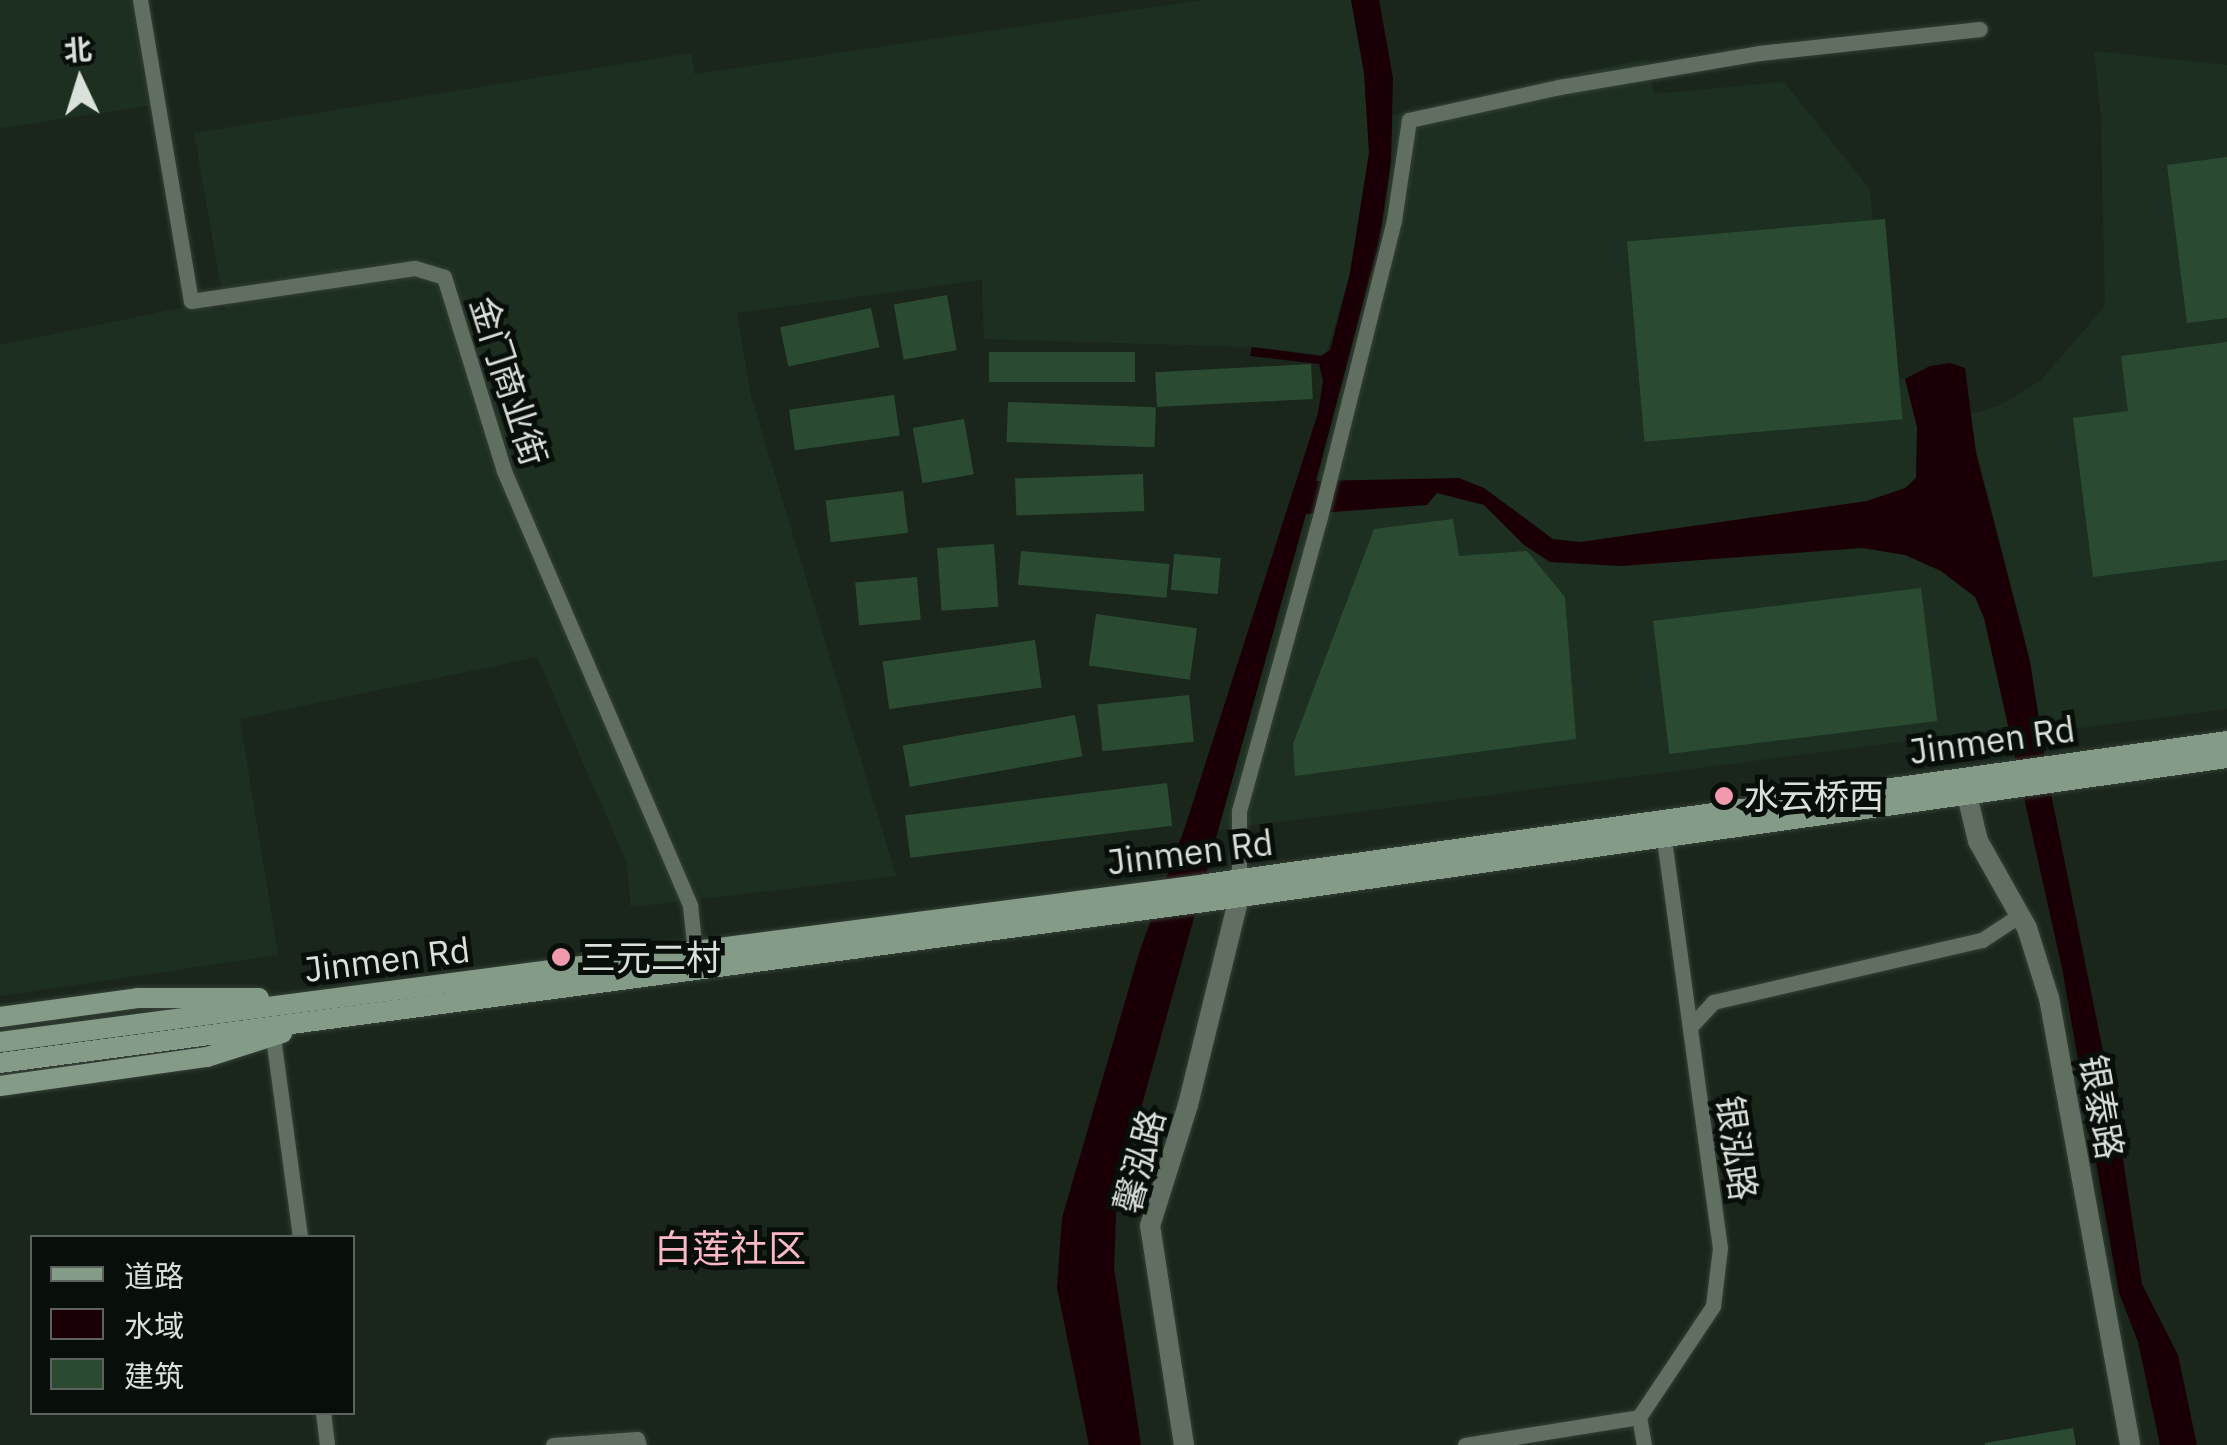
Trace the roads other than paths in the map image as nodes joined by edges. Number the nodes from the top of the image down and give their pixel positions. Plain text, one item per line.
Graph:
1 (140, 0) edge
2 (1980, 29) dead end
3 (2227, 741) edge
4 (2227, 758) edge
5 (2056, 772) junction
6 (2008, 779) junction
7 (1967, 795) junction
8 (1664, 838) junction
9 (1239, 888) junction
10 (2020, 915) junction
11 (696, 960) junction
12 (322, 1010) junction
13 (0, 1017) edge
14 (1691, 1026) junction
15 (160, 1031) junction
16 (273, 1036) junction
17 (0, 1042) edge
18 (0, 1064) edge
19 (0, 1086) edge
20 (300, 1235) edge
21 (323, 1415) edge
22 (1639, 1417) junction
23 (328, 1445) edge
24 (553, 1445) edge
25 (639, 1445) edge
26 (1184, 1445) edge
27 (1465, 1445) edge
28 (1644, 1445) edge
29 (2130, 1445) edge

1 - 11 street, 金门商业街
2 - 9 street
3 - 5 main road, Jinmen Rd
4 - 5 main road, Jinmen Rd
5 - 6 main road, Jinmen Rd
6 - 7 main road, Jinmen Rd
6 - 9 main road, Jinmen Rd
7 - 8 main road, Jinmen Rd
7 - 10 street, 银泰路
8 - 9 main road, Jinmen Rd
8 - 14 street, 银泓路
9 - 11 main road, Jinmen Rd
9 - 26 street, 馨泓路
10 - 14 street
10 - 29 street, 银泰路
11 - 12 main road, Jinmen Rd
12 - 13 main road
12 - 15 main road, Jinmen Rd
12 - 16 main road
14 - 22 street, 银泓路
15 - 17 main road
15 - 18 main road
16 - 19 main road
16 - 20 street
21 - 23 street
22 - 27 street
22 - 28 street
24 - 25 street

